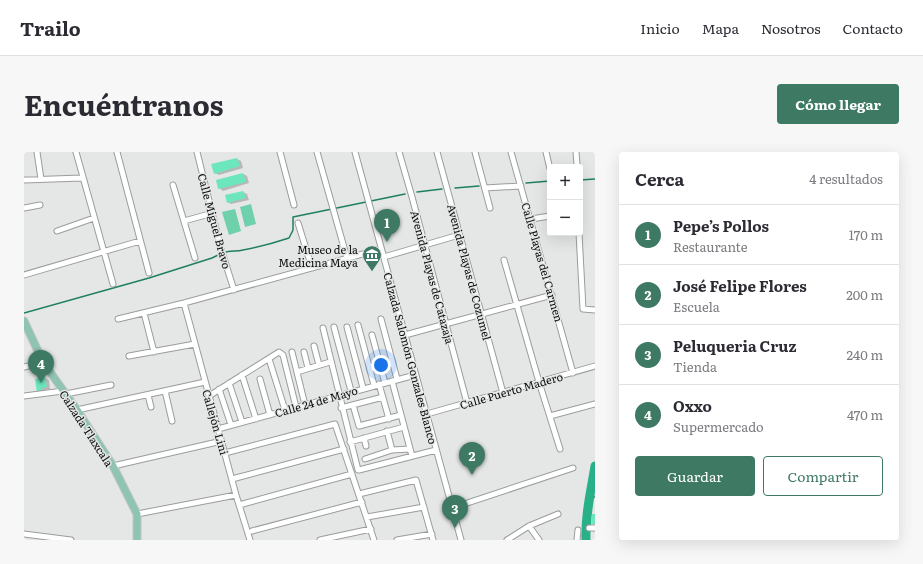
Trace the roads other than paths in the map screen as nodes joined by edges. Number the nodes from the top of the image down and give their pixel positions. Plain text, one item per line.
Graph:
1 (37, 152) edge
2 (76, 152) edge
3 (117, 152) edge
4 (197, 152) edge
5 (280, 152) edge
6 (317, 152) edge
7 (355, 152) edge
8 (399, 152) edge
9 (437, 152) edge
10 (475, 152) edge
11 (511, 152) edge
12 (546, 152) edge
13 (576, 152) edge
14 (549, 164) edge
15 (577, 164) dead end
16 (82, 178) junction
17 (40, 179) junction
18 (24, 180) edge
19 (173, 185) dead end
20 (484, 186) junction
21 (521, 186) junction
22 (40, 205) dead end
23 (294, 206) dead end
24 (24, 208) edge
25 (490, 208) dead end
26 (213, 212) junction
27 (547, 216) edge
28 (94, 218) junction
29 (531, 219) junction
30 (184, 221) junction
31 (298, 223) dead end
32 (57, 231) dead end
33 (459, 235) junction
34 (579, 236) edge
35 (140, 241) junction
36 (424, 246) junction
37 (381, 249) junction
38 (104, 252) junction
39 (384, 257) junction
40 (195, 258) dead end
41 (347, 258) junction
42 (504, 260) dead end
43 (312, 268) junction
44 (149, 273) dead end
45 (24, 275) edge
46 (113, 284) dead end
47 (234, 290) junction
48 (552, 295) junction
49 (184, 303) junction
50 (516, 305) junction
51 (595, 310) edge
52 (144, 313) junction
53 (481, 315) junction
54 (118, 319) dead end
55 (381, 320) dead end
56 (24, 321) edge
57 (358, 325) dead end
58 (446, 325) junction
59 (334, 327) dead end
60 (347, 327) dead end
61 (322, 328) dead end
62 (372, 334) dead end
63 (405, 335) junction
64 (194, 344) junction
65 (314, 346) dead end
66 (154, 352) junction
67 (292, 352) dead end
68 (304, 352) dead end
69 (129, 356) dead end
70 (269, 359) junction
71 (44, 362) junction
72 (330, 362) junction
73 (319, 365) junction
74 (24, 366) edge
75 (595, 366) edge
76 (308, 368) junction
77 (297, 372) junction
78 (573, 372) junction
79 (242, 375) junction
80 (415, 375) junction
81 (260, 379) dead end
82 (394, 380) junction
83 (205, 382) junction
84 (539, 382) junction
85 (229, 383) junction
86 (379, 384) junction
87 (111, 385) dead end
88 (363, 388) junction
89 (219, 389) junction
90 (165, 391) junction
91 (351, 391) junction
92 (503, 392) junction
93 (65, 393) junction
94 (148, 395) junction
95 (338, 395) junction
96 (24, 396) edge
97 (209, 396) junction
98 (383, 397) junction
99 (468, 402) junction
100 (595, 404) edge
101 (305, 405) junction
102 (353, 405) junction
103 (151, 407) dead end
104 (296, 407) junction
105 (341, 408) junction
106 (77, 410) junction
107 (285, 410) junction
108 (270, 414) junction
109 (427, 414) junction
110 (401, 415) junction
111 (550, 416) junction
112 (256, 419) junction
113 (389, 419) junction
114 (172, 421) dead end
115 (242, 422) junction
116 (231, 426) junction
117 (404, 427) junction
118 (218, 429) junction
119 (387, 432) junction
120 (364, 438) junction
121 (222, 441) junction
122 (350, 442) junction
123 (366, 446) dead end
124 (560, 448) dead end
125 (344, 449) junction
126 (410, 449) junction
127 (392, 450) junction
128 (436, 450) junction
129 (225, 453) junction
130 (412, 456) junction
131 (365, 459) dead end
132 (112, 466) junction
133 (573, 468) dead end
134 (352, 474) junction
135 (232, 479) junction
136 (359, 494) junction
137 (236, 495) junction
138 (362, 502) junction
139 (239, 505) junction
140 (424, 508) junction
141 (452, 508) junction
142 (137, 514) junction
143 (558, 514) dead end
144 (366, 517) junction
145 (529, 526) junction
146 (370, 528) junction
147 (589, 528) dead end
148 (595, 528) edge
149 (578, 530) dead end
150 (252, 531) dead end
151 (24, 534) edge
152 (432, 534) junction
153 (71, 540) edge
154 (136, 540) edge
155 (250, 540) edge
156 (320, 540) edge
157 (374, 540) edge
158 (397, 540) edge
159 (433, 540) edge
160 (461, 540) edge
161 (507, 540) edge
162 (539, 540) edge
163 (577, 540) edge

1 - 17 street
2 - 16 street
3 - 35 street
4 - 26 street, Calle Miguel Bravo
5 - 23 street
6 - 41 street
7 - 37 street, Calzada Salomón Gonzales Blanco
8 - 36 street, Avenida Playas de Catazaja
9 - 33 street, Avenida Playas de Cozumel
10 - 20 street
11 - 21 street, Calle Playas del Carmen
12 - 14 street
13 - 15 street
16 - 17 street
16 - 28 street
17 - 18 street
19 - 30 street
20 - 21 street
20 - 25 street
21 - 29 street, Calle Playas del Carmen
22 - 24 street
26 - 30 street
26 - 47 street, Calle Miguel Bravo
27 - 29 street
28 - 32 street
28 - 38 street
29 - 48 street, Calle Playas del Carmen
30 - 40 street
31 - 43 street
33 - 36 street
33 - 53 street, Avenida Playas de Cozumel
34 - 51 street
35 - 38 street
35 - 44 street
36 - 39 street
36 - 58 street, Avenida Playas de Catazaja
37 - 39 street, Calzada Salomón Gonzales Blanco
37 - 41 street
38 - 45 street
38 - 46 street
39 - 63 street, Calzada Salomón Gonzales Blanco
41 - 43 street
42 - 50 street
43 - 47 street
47 - 49 street
48 - 50 street
48 - 78 street, Calle Playas del Carmen
49 - 52 street
49 - 64 street, Callejón Lini
50 - 53 street
50 - 84 street
52 - 54 street
52 - 66 street
53 - 58 street
53 - 92 street, Avenida Playas de Cozumel
55 - 82 street
56 - 71 main road, Calzada Tlaxcala
57 - 86 street
58 - 63 street
58 - 99 street, Avenida Playas de Catazaja
59 - 91 street
60 - 88 street
61 - 72 street
62 - 86 street
63 - 80 street, Calzada Salomón Gonzales Blanco
64 - 66 street
64 - 83 street, Callejón Lini
65 - 73 street
66 - 69 street
67 - 77 street
68 - 76 street
70 - 79 street
70 - 104 street
70 - 107 street
71 - 74 street
71 - 93 main road, Calzada Tlaxcala
72 - 73 street
72 - 95 street
73 - 76 street
75 - 78 street, Calle Puerto Madero
76 - 77 street
77 - 101 street
78 - 84 street, Calle Puerto Madero
79 - 85 street
79 - 112 street
80 - 82 street, Calle 24 de Mayo
80 - 109 street, Calzada Salomón Gonzales Blanco
81 - 108 street
82 - 86 street, Calle 24 de Mayo
82 - 110 street
83 - 90 street
83 - 97 street, Callejón Lini
84 - 92 street, Calle Puerto Madero
84 - 111 street
85 - 89 street
85 - 115 street
86 - 88 street, Calle 24 de Mayo
86 - 98 street
87 - 93 street
88 - 91 street, Calle 24 de Mayo
89 - 97 street
89 - 116 street
90 - 94 street
90 - 114 street
91 - 95 street, Calle 24 de Mayo
92 - 99 street, Calle Puerto Madero
93 - 96 street
93 - 106 main road, Calzada Tlaxcala
94 - 103 street
94 - 106 street
95 - 101 street, Calle 24 de Mayo
95 - 105 street
97 - 118 street, Callejón Lini
98 - 102 street
98 - 113 street
99 - 109 street, Calle Puerto Madero
100 - 111 street
101 - 104 street, Calle 24 de Mayo
102 - 105 street
102 - 113 street
104 - 107 street, Calle 24 de Mayo
105 - 122 street
106 - 132 main road, Calzada Tlaxcala
107 - 108 street, Calle 24 de Mayo
108 - 112 street, Calle 24 de Mayo
109 - 128 street, Calzada Salomón Gonzales Blanco
110 - 113 street
110 - 117 street
111 - 124 street
112 - 115 street, Calle 24 de Mayo
115 - 116 street, Calle 24 de Mayo
116 - 118 street, Calle 24 de Mayo
117 - 119 street
117 - 126 street
118 - 121 street, Callejón Lini
119 - 120 street
119 - 127 street
120 - 122 street
120 - 123 street
121 - 129 street, Callejón Lini
121 - 132 street
122 - 130 street
125 - 129 street
125 - 134 street
125 - 135 street
126 - 127 street
126 - 130 street
127 - 131 street
128 - 130 street
128 - 141 street, Calzada Salomón Gonzales Blanco
129 - 135 street, Callejón Lini
132 - 142 main road, Calzada Tlaxcala
133 - 141 street
134 - 136 street
134 - 139 street
135 - 137 street, Callejón Lini
136 - 138 street
136 - 140 street
137 - 139 street, Callejón Lini
137 - 142 street
138 - 144 street
138 - 150 street
139 - 155 street, Callejón Lini
140 - 144 street
140 - 152 street
141 - 160 street, Calzada Salomón Gonzales Blanco
142 - 154 main road, Calzada Tlaxcala
143 - 145 street
144 - 146 street
145 - 161 street
145 - 162 street
146 - 156 street
146 - 157 street
147 - 148 street
149 - 163 street
151 - 153 street
152 - 158 street
152 - 159 street

